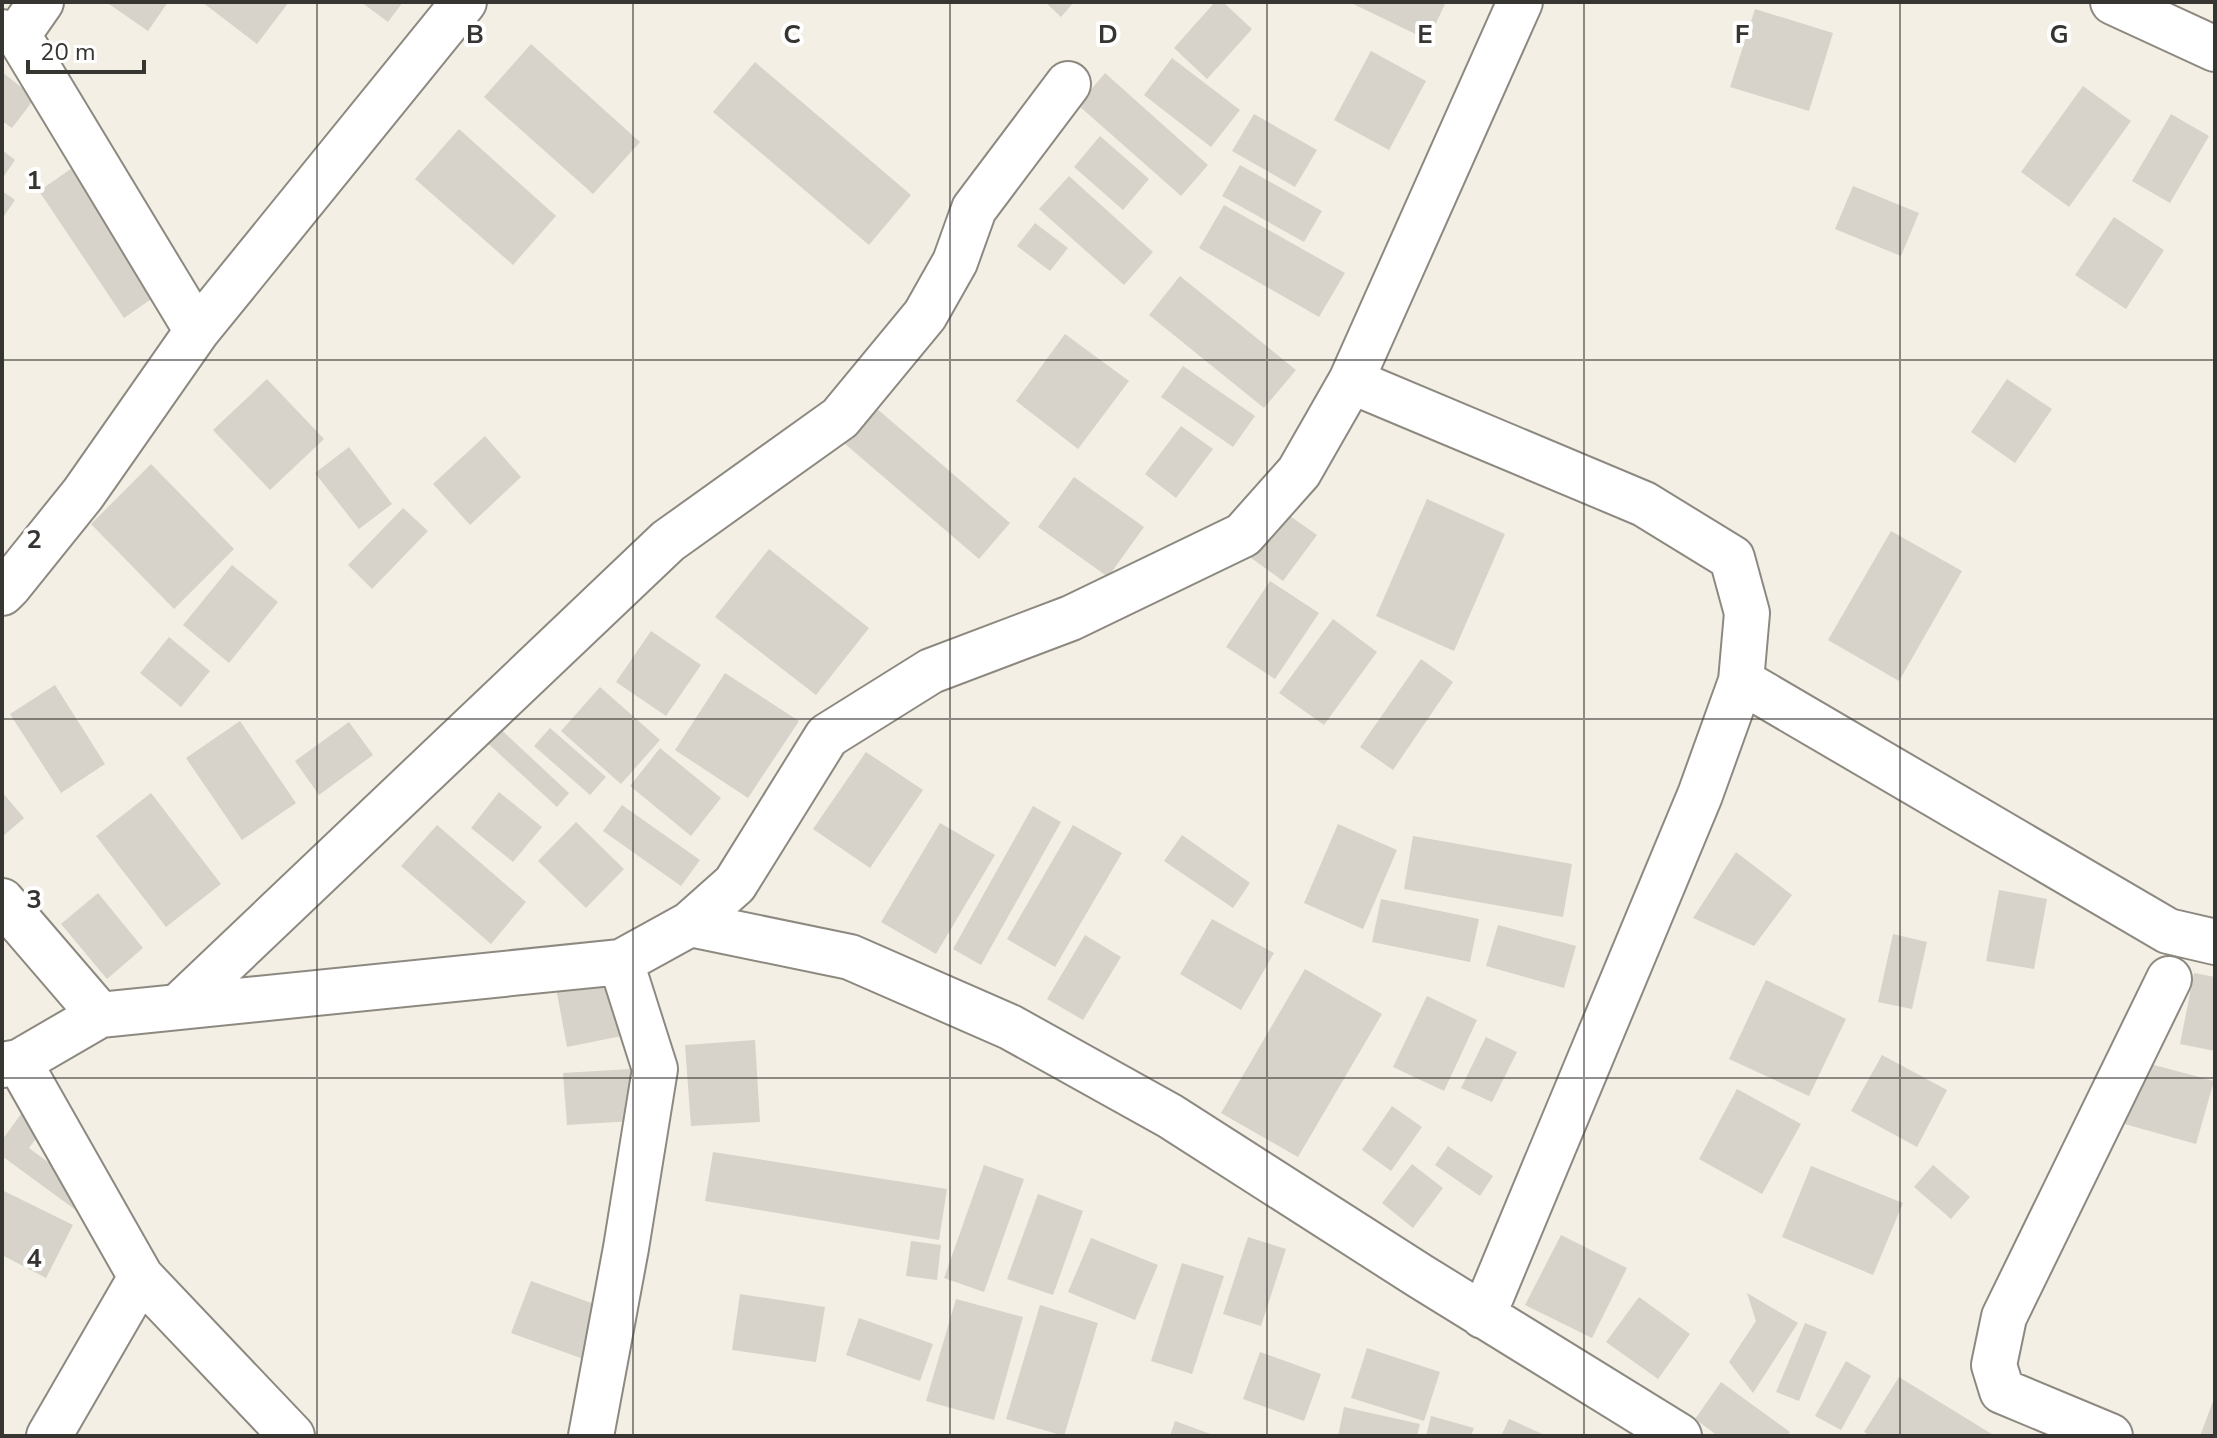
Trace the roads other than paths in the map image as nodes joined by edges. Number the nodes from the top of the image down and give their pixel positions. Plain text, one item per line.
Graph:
1 (464, 2) edge
2 (1520, 2) edge
3 (2113, 2) edge
4 (20, 23) edge
5 (2215, 49) edge
6 (1068, 84) dead end
7 (197, 331) junction
8 (1351, 381) junction
9 (2, 593) edge
10 (1741, 681) junction
11 (2, 901) edge
12 (690, 924) junction
13 (2215, 942) edge
14 (621, 962) junction
15 (2169, 979) dead end
16 (178, 1007) junction
17 (100, 1015) junction
18 (11, 1064) edge
19 (141, 1277) junction
20 (1483, 1316) junction
21 (49, 1436) edge
22 (292, 1436) edge
23 (591, 1436) edge
24 (1679, 1436) edge
25 (2110, 1436) edge

1 - 7 street
2 - 8 street
3 - 5 street
4 - 7 street
6 - 16 street
7 - 9 street
8 - 10 street
8 - 12 street
10 - 13 street
10 - 20 street
11 - 17 street
12 - 14 street
12 - 20 street
14 - 16 street
14 - 23 street
15 - 25 street
16 - 17 street
17 - 18 street
18 - 19 street
19 - 21 street
19 - 22 street
20 - 24 street

